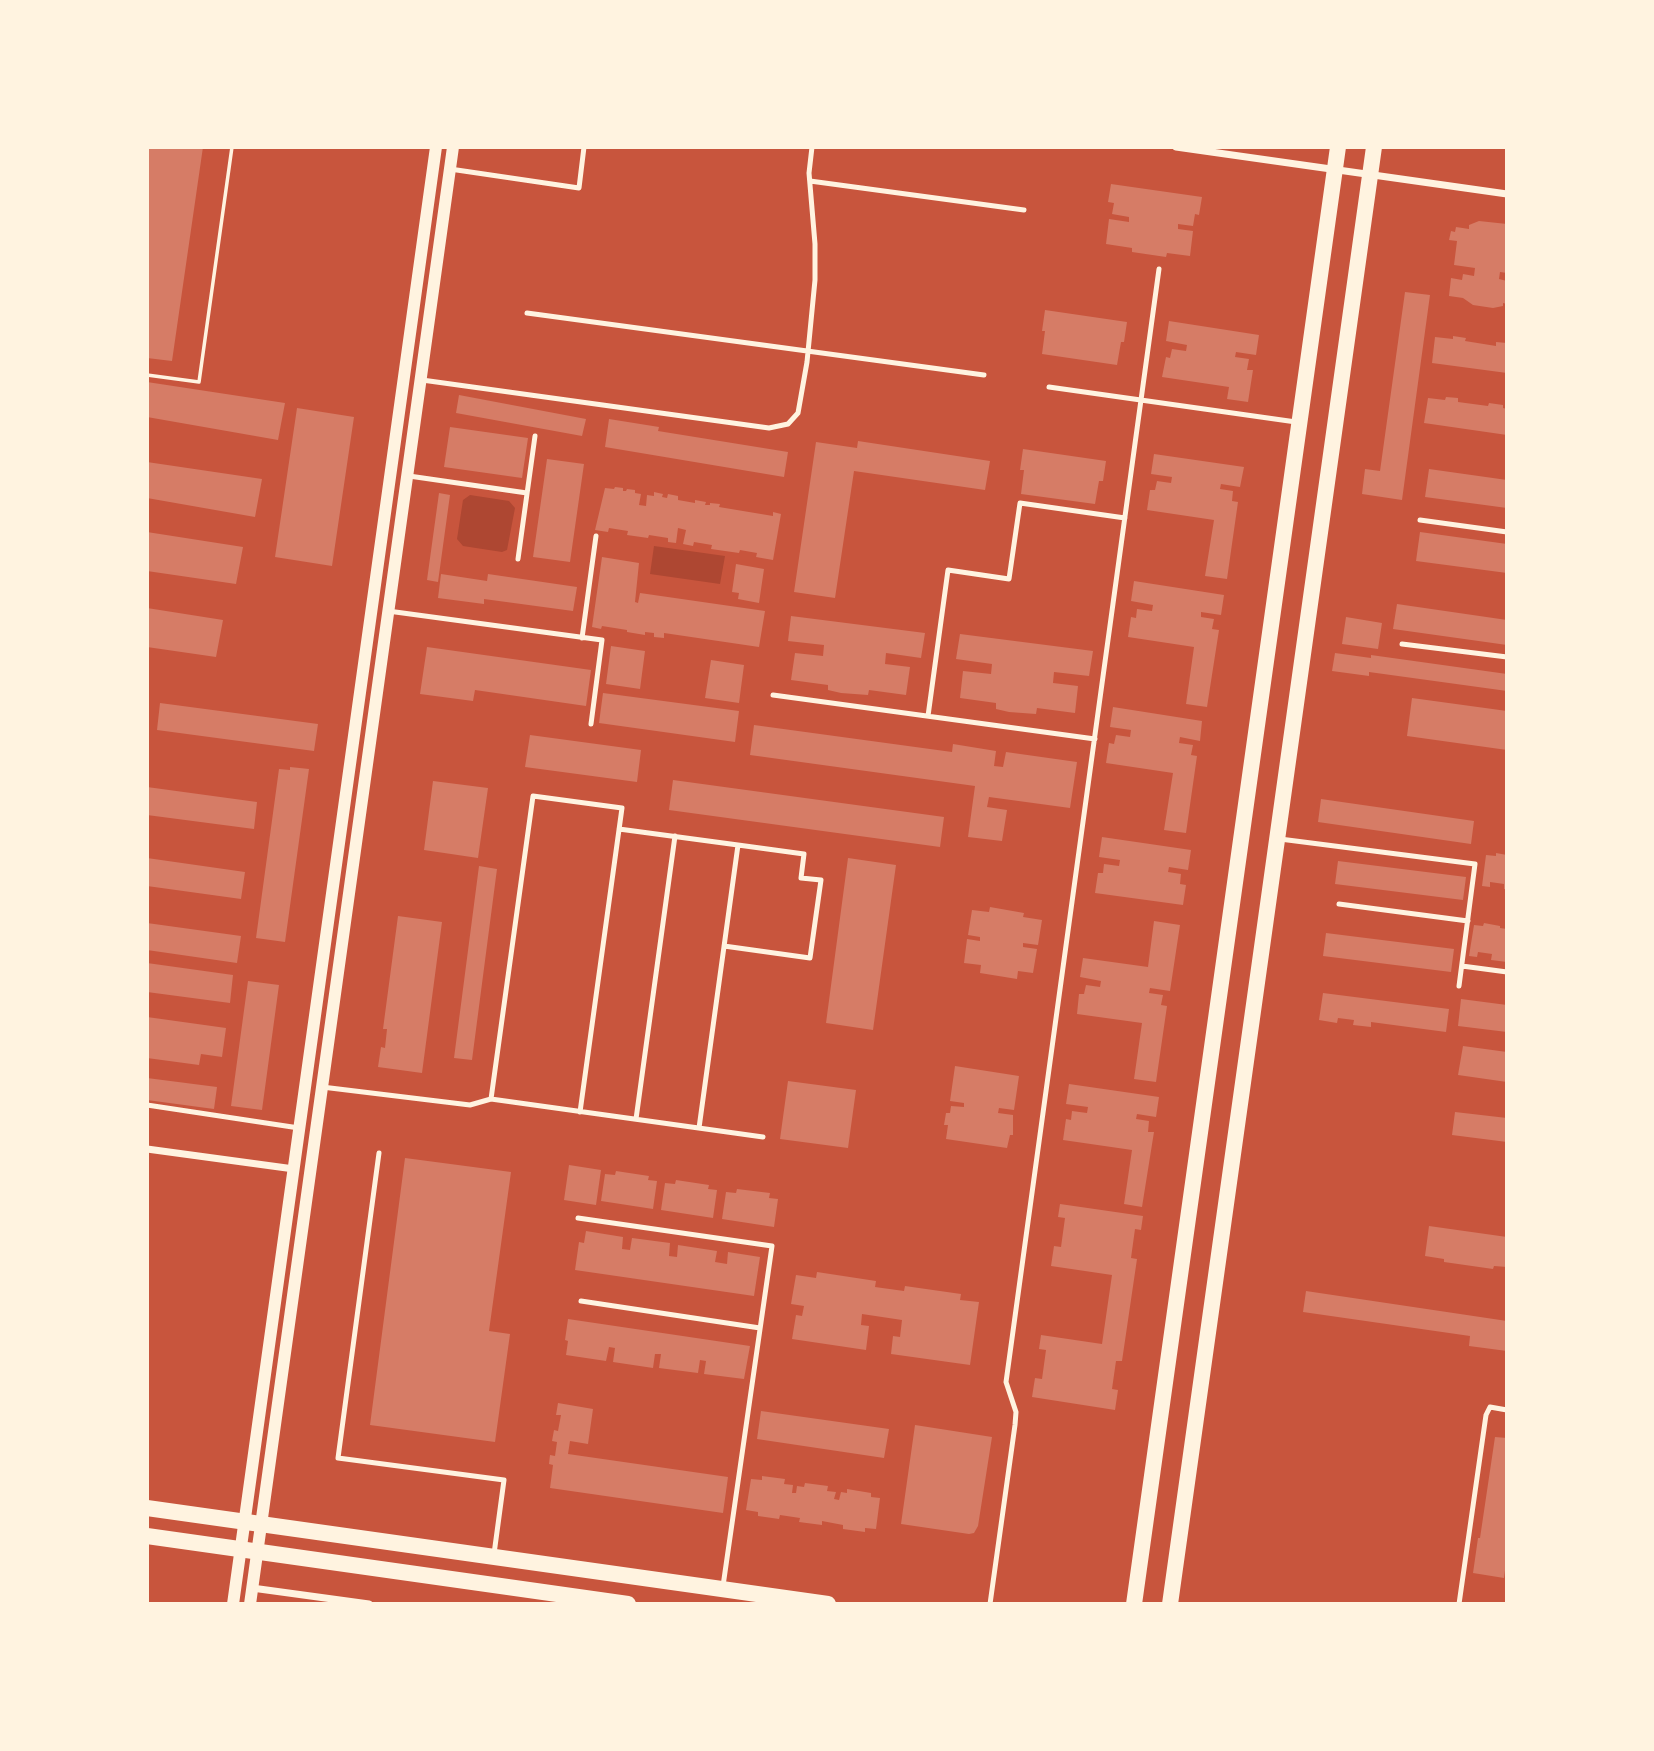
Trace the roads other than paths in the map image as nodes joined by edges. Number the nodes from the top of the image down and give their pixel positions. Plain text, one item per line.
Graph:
1 (436, 147) edge
2 (453, 147) edge
3 (584, 147) edge
4 (812, 147) edge
5 (1176, 147) edge
6 (1338, 147) edge
7 (1374, 147) edge
8 (1335, 169) junction
9 (450, 170) junction
10 (1370, 174) junction
11 (810, 181) junction
12 (1507, 194) edge
13 (1024, 210) dead end
14 (1159, 269) dead end
15 (527, 313) dead end
16 (808, 351) junction
17 (984, 375) dead end
18 (420, 380) junction
19 (1049, 387) dead end
20 (1141, 400) junction
21 (1300, 423) junction
22 (535, 436) dead end
23 (407, 476) junction
24 (527, 493) junction
25 (1125, 518) junction
26 (1420, 520) dead end
27 (1507, 532) edge
28 (596, 536) dead end
29 (518, 559) dead end
30 (388, 611) junction
31 (582, 638) junction
32 (1402, 644) dead end
33 (1507, 657) edge
34 (773, 695) dead end
35 (928, 716) junction
36 (591, 724) dead end
37 (1095, 739) junction
38 (619, 829) junction
39 (675, 836) junction
40 (1277, 839) junction
41 (738, 845) junction
42 (1339, 904) dead end
43 (1468, 921) junction
44 (724, 946) junction
45 (1462, 967) junction
46 (1507, 972) edge
47 (1459, 986) dead end
48 (322, 1087) junction
49 (491, 1100) junction
50 (147, 1105) edge
51 (580, 1112) junction
52 (636, 1119) junction
53 (299, 1128) junction
54 (699, 1128) junction
55 (763, 1137) dead end
56 (147, 1149) edge
57 (379, 1153) dead end
58 (294, 1169) junction
59 (578, 1218) dead end
60 (581, 1301) dead end
61 (760, 1328) junction
62 (1507, 1410) edge
63 (147, 1507) edge
64 (253, 1522) junction
65 (147, 1536) edge
66 (249, 1550) junction
67 (493, 1556) junction
68 (252, 1588) junction
69 (722, 1589) junction
70 (233, 1604) edge
71 (250, 1604) edge
72 (369, 1604) edge
73 (628, 1604) edge
74 (828, 1604) edge
75 (990, 1604) edge
76 (1134, 1604) edge
77 (1170, 1604) edge
78 (1459, 1604) edge

1 - 53 street
2 - 9 street
3 - 9 lane
4 - 11 lane
5 - 8 street
6 - 8 main road
7 - 10 main road
8 - 10 street
8 - 21 main road
9 - 18 street
10 - 12 street
10 - 40 main road
11 - 13 lane
11 - 16 lane
14 - 20 lane
15 - 16 lane
16 - 17 lane
16 - 18 lane
18 - 23 street
19 - 20 lane
20 - 21 lane
20 - 25 lane
21 - 76 main road
22 - 24 lane
23 - 24 lane
23 - 30 street
24 - 29 lane
25 - 35 lane
25 - 37 lane
26 - 27 lane
28 - 31 lane
30 - 31 lane
30 - 48 street
31 - 36 lane
32 - 33 lane
34 - 35 lane
35 - 37 lane
37 - 75 lane
38 - 39 lane
38 - 49 lane
38 - 51 lane
39 - 41 lane
39 - 52 lane
40 - 43 lane
40 - 77 main road
41 - 44 lane
41 - 44 lane
42 - 43 lane
43 - 45 lane
44 - 54 lane
45 - 46 lane
45 - 47 lane
48 - 49 lane
48 - 64 street
49 - 51 lane
50 - 53 lane
51 - 52 lane
52 - 54 lane
53 - 58 street
54 - 55 lane
56 - 58 street
57 - 67 lane
58 - 64 street
59 - 61 lane
60 - 61 lane
61 - 69 lane
62 - 78 lane
63 - 64 main road
64 - 66 street
64 - 67 main road
65 - 66 main road
66 - 68 street
66 - 70 street
66 - 73 main road
67 - 69 main road
68 - 71 street
68 - 72 street
69 - 74 main road

